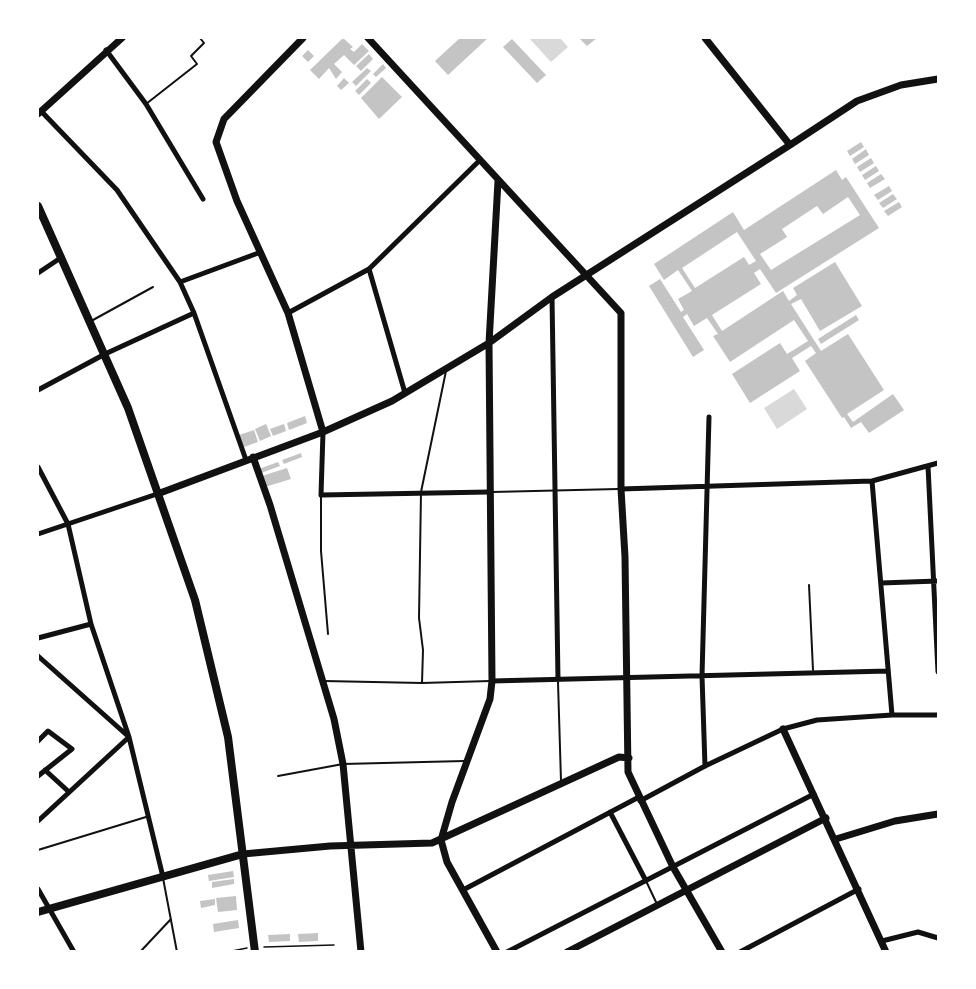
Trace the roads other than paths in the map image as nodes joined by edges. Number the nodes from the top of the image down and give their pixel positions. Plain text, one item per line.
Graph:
1 (122, 38) edge
2 (200, 38) edge
3 (303, 38) edge
4 (368, 38) edge
5 (705, 38) edge
6 (106, 50) junction
7 (939, 79) edge
8 (146, 104) junction
9 (39, 113) edge
10 (790, 145) junction
11 (480, 160) junction
12 (498, 181) junction
13 (203, 199) dead end
14 (38, 206) edge
15 (261, 252) junction
16 (62, 257) junction
17 (369, 269) junction
18 (38, 273) edge
19 (588, 275) junction
20 (180, 282) junction
21 (153, 286) dead end
22 (552, 297) junction
23 (288, 313) junction
24 (194, 314) junction
25 (90, 321) junction
26 (489, 343) junction
27 (105, 354) junction
28 (447, 368) junction
29 (38, 390) edge
30 (405, 393) junction
31 (709, 417) dead end
32 (323, 432) junction
33 (249, 458) junction
34 (939, 463) edge
35 (928, 466) junction
36 (38, 467) edge
37 (872, 481) junction
38 (709, 488) junction
39 (621, 489) junction
40 (554, 490) junction
41 (421, 492) junction
42 (489, 492) junction
43 (160, 493) junction
44 (321, 495) junction
45 (68, 524) junction
46 (38, 534) edge
47 (936, 582) edge
48 (881, 584) junction
49 (809, 585) dead end
50 (91, 624) junction
51 (328, 634) dead end
52 (38, 638) edge
53 (38, 656) edge
54 (888, 672) junction
55 (939, 672) edge
56 (813, 673) junction
57 (702, 676) junction
58 (628, 678) junction
59 (558, 680) junction
60 (322, 681) junction
61 (492, 681) junction
62 (422, 684) junction
63 (892, 715) junction
64 (939, 715) edge
65 (783, 729) junction
66 (129, 737) junction
67 (38, 741) edge
68 (629, 758) junction
69 (467, 760) junction
70 (343, 764) junction
71 (705, 766) junction
72 (45, 770) junction
73 (38, 776) edge
74 (278, 776) dead end
75 (561, 784) junction
76 (69, 792) junction
77 (814, 794) junction
78 (639, 799) junction
79 (610, 812) junction
80 (939, 814) edge
81 (149, 816) junction
82 (826, 818) junction
83 (38, 821) edge
84 (836, 839) junction
85 (441, 840) junction
86 (351, 845) junction
87 (38, 850) edge
88 (243, 854) junction
89 (673, 867) junction
90 (163, 877) junction
91 (646, 881) junction
92 (38, 889) edge
93 (859, 889) junction
94 (463, 890) junction
95 (686, 890) junction
96 (658, 905) junction
97 (48, 909) junction
98 (38, 912) edge
99 (171, 919) junction
100 (939, 938) edge
101 (882, 941) junction
102 (255, 949) edge
103 (745, 950) edge
104 (74, 951) edge
105 (140, 951) edge
106 (177, 951) edge
107 (361, 951) edge
108 (497, 951) edge
109 (507, 951) edge
110 (567, 951) edge
111 (722, 951) edge
112 (886, 951) edge

1 - 6 street
2 - 8 lane
3 - 15 street
4 - 11 street
5 - 10 street
6 - 8 street
6 - 9 street
7 - 10 street
8 - 13 street
9 - 20 street
10 - 19 street
11 - 12 street
11 - 17 street
12 - 19 street
12 - 26 street
14 - 16 main road
15 - 20 street
15 - 23 street
16 - 18 street
16 - 25 main road
17 - 23 street
17 - 30 street
19 - 22 street
19 - 39 street
20 - 24 street
21 - 25 lane
22 - 26 street
22 - 40 street
23 - 32 street
24 - 27 street
24 - 33 street
25 - 27 main road
26 - 28 street
26 - 42 street
27 - 29 street
27 - 43 main road
28 - 30 street
28 - 41 lane
30 - 32 street
31 - 38 street
32 - 33 street
32 - 44 street
33 - 43 street
33 - 60 street
34 - 35 street
35 - 37 street
35 - 47 street
36 - 45 street
37 - 38 street
37 - 48 street
38 - 39 street
38 - 57 street
39 - 40 lane
39 - 58 street
40 - 42 lane
40 - 59 street
41 - 42 street
41 - 44 street
41 - 62 lane
42 - 61 street
43 - 45 street
43 - 88 main road
44 - 51 lane
45 - 46 street
45 - 50 street
47 - 48 street
47 - 55 street
48 - 54 street
49 - 56 lane
50 - 52 street
50 - 66 street
53 - 66 street
54 - 56 street
54 - 63 street
56 - 57 street
57 - 58 street
57 - 71 street
58 - 59 street
58 - 68 street
59 - 61 street
59 - 75 lane
60 - 62 lane
60 - 70 street
61 - 62 lane
61 - 69 street
63 - 64 street
63 - 65 street
65 - 71 street
65 - 77 street
66 - 76 street
66 - 81 street
67 - 72 street
68 - 75 street
68 - 78 street
69 - 70 lane
69 - 85 street
70 - 74 lane
70 - 86 street
71 - 78 street
72 - 73 street
72 - 76 street
75 - 85 street
76 - 83 street
77 - 82 street
77 - 89 street
78 - 79 street
78 - 89 street
79 - 91 street
79 - 94 street
80 - 84 street
81 - 87 lane
81 - 90 street
82 - 84 street
82 - 95 street
84 - 93 street
85 - 86 street
85 - 94 street
86 - 88 street
86 - 107 street
88 - 90 main road
88 - 102 main road
89 - 91 street
89 - 95 street
90 - 97 main road
90 - 99 lane
91 - 96 lane
91 - 109 street
92 - 97 street
93 - 101 street
93 - 103 street
94 - 108 street
95 - 96 street
95 - 111 street
96 - 110 street
97 - 98 main road
97 - 104 street
99 - 105 lane
99 - 106 lane
100 - 101 street
101 - 112 street

